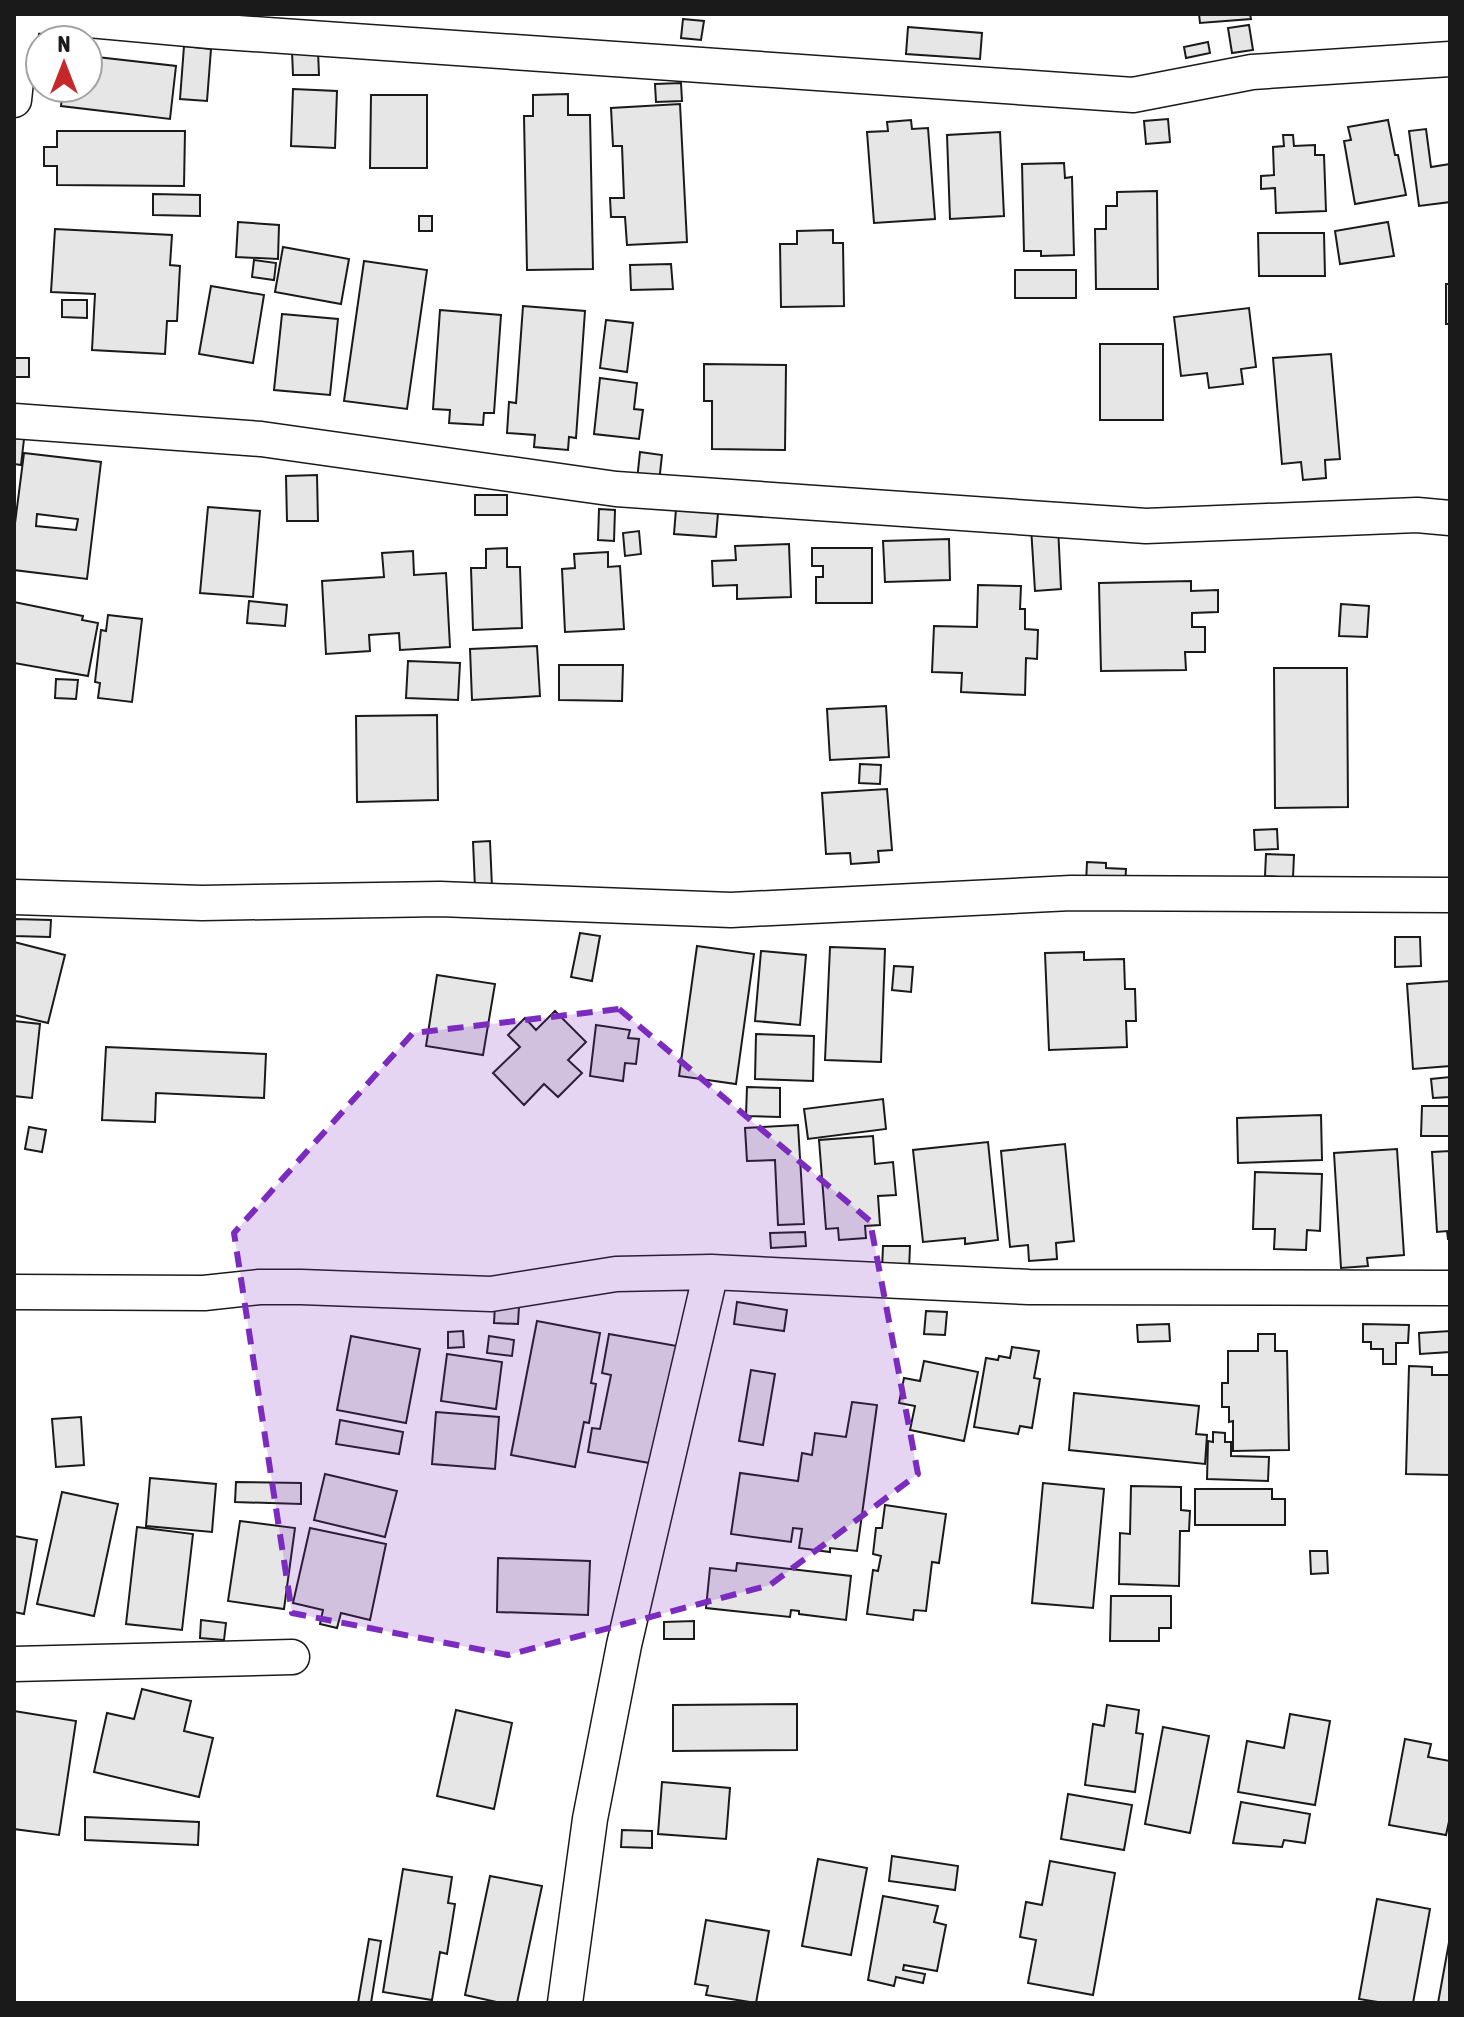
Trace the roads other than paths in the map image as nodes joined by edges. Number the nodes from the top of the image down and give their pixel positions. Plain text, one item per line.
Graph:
1 (21, 18) edge
2 (1450, 59) edge
3 (14, 100) edge
4 (14, 421) edge
5 (1450, 518) edge
6 (1450, 895) edge
7 (14, 897) edge
8 (711, 1272) junction
9 (1450, 1288) edge
10 (14, 1292) edge
11 (292, 1657) dead end
12 (14, 1664) edge
13 (565, 2003) edge

1 - 2 street
1 - 3 street
4 - 5 street
6 - 7 street
8 - 9 street
8 - 10 street
8 - 13 street
11 - 12 street

